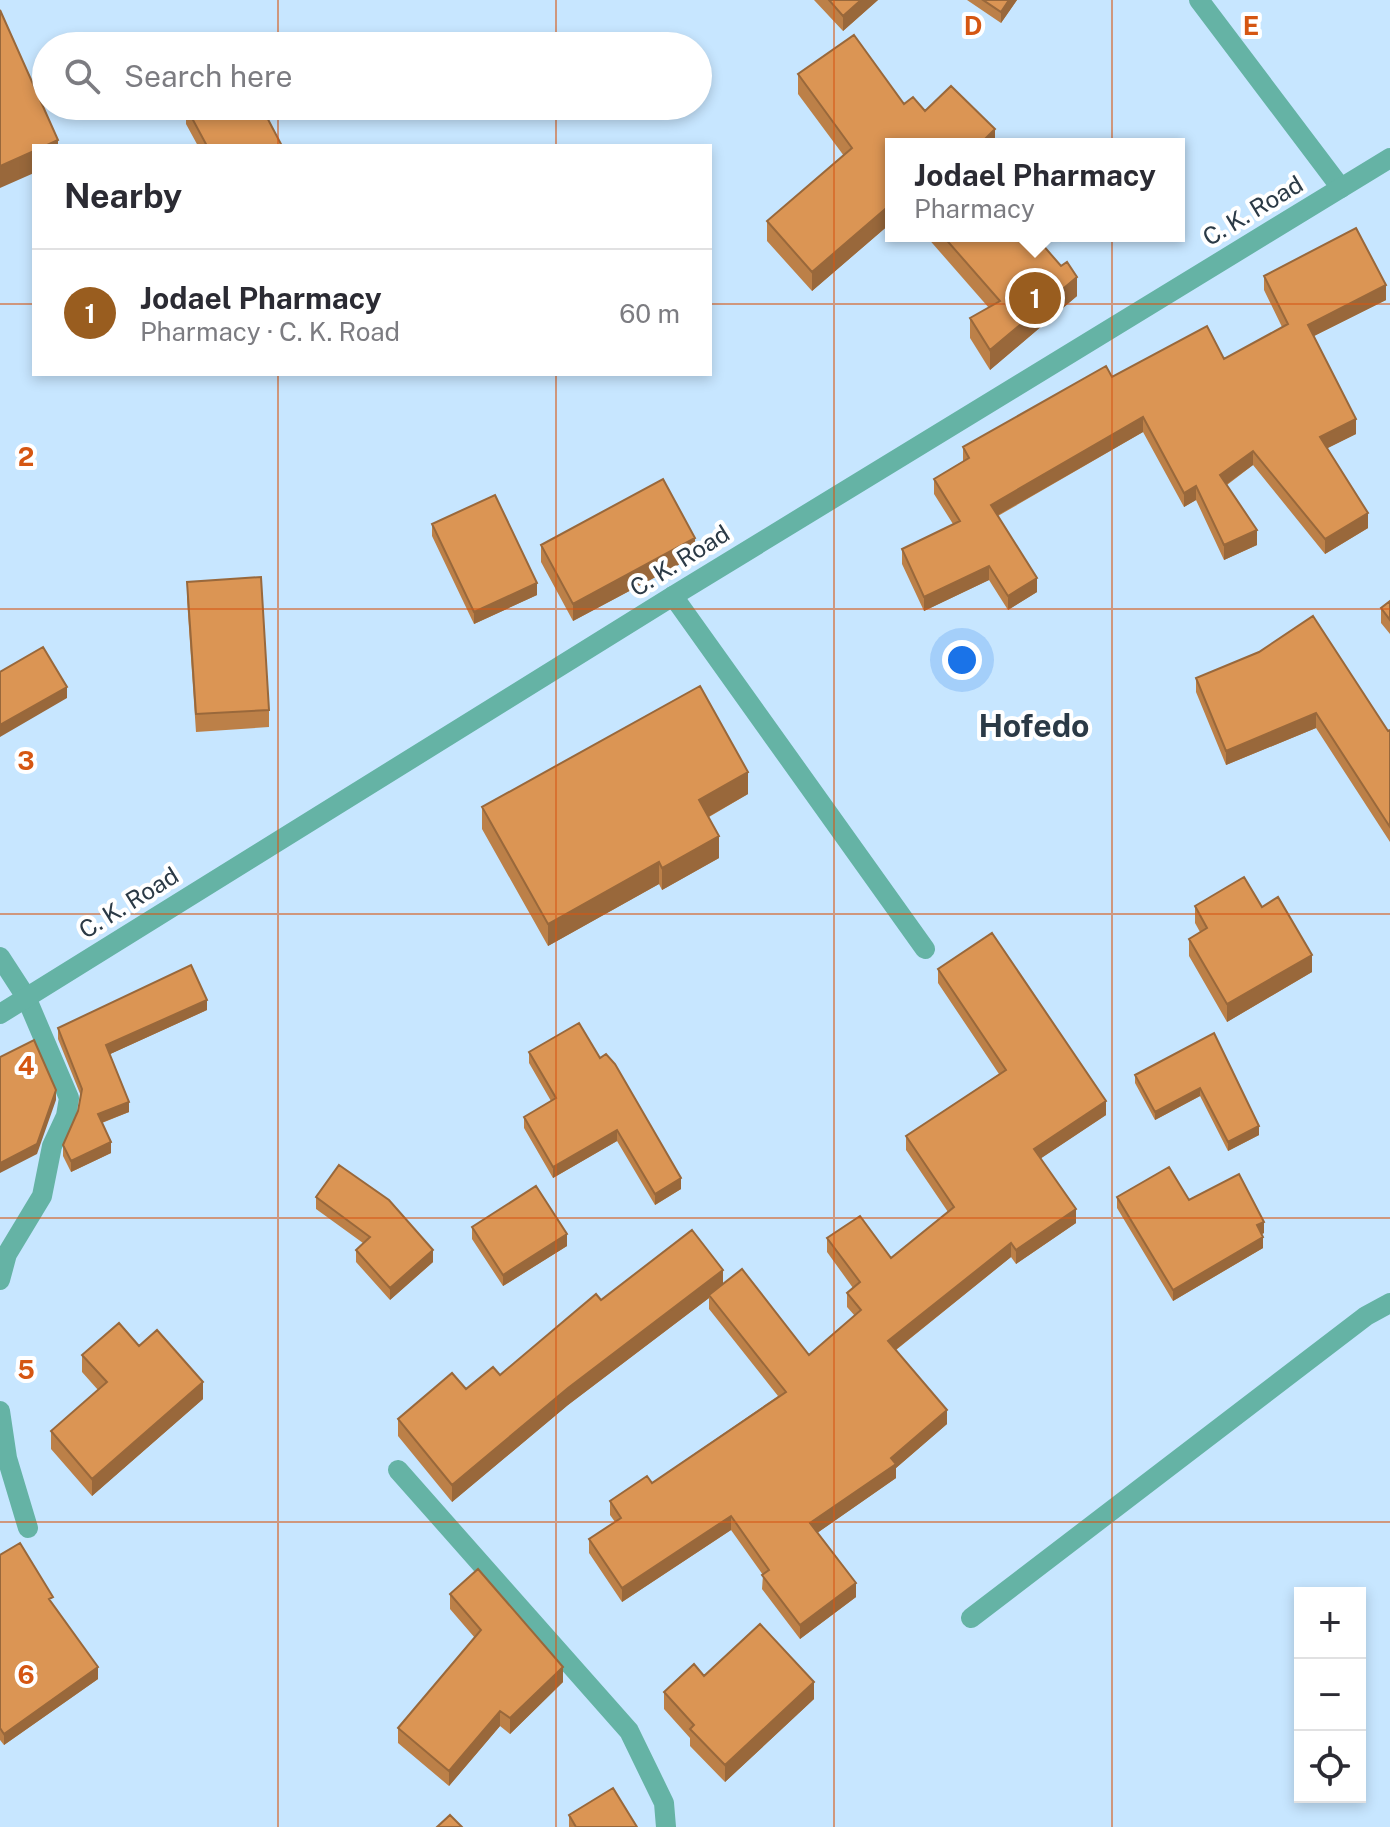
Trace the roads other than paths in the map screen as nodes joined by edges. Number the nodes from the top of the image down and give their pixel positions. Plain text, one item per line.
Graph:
1 (1199, 0) edge
2 (1390, 159) edge
3 (1341, 188) junction
4 (673, 596) junction
5 (925, 949) dead end
6 (0, 957) edge
7 (26, 997) junction
8 (0, 1014) edge
9 (0, 1280) edge
10 (1390, 1303) edge
11 (0, 1411) edge
12 (398, 1470) dead end
13 (28, 1528) dead end
14 (971, 1618) dead end
15 (666, 1827) edge

1 - 3 street
2 - 3 street, C. K. Road
3 - 4 street, C. K. Road
4 - 5 street
4 - 7 street, C. K. Road
6 - 7 street
7 - 8 street, C. K. Road
7 - 9 street
10 - 14 street
11 - 13 street
12 - 15 street

